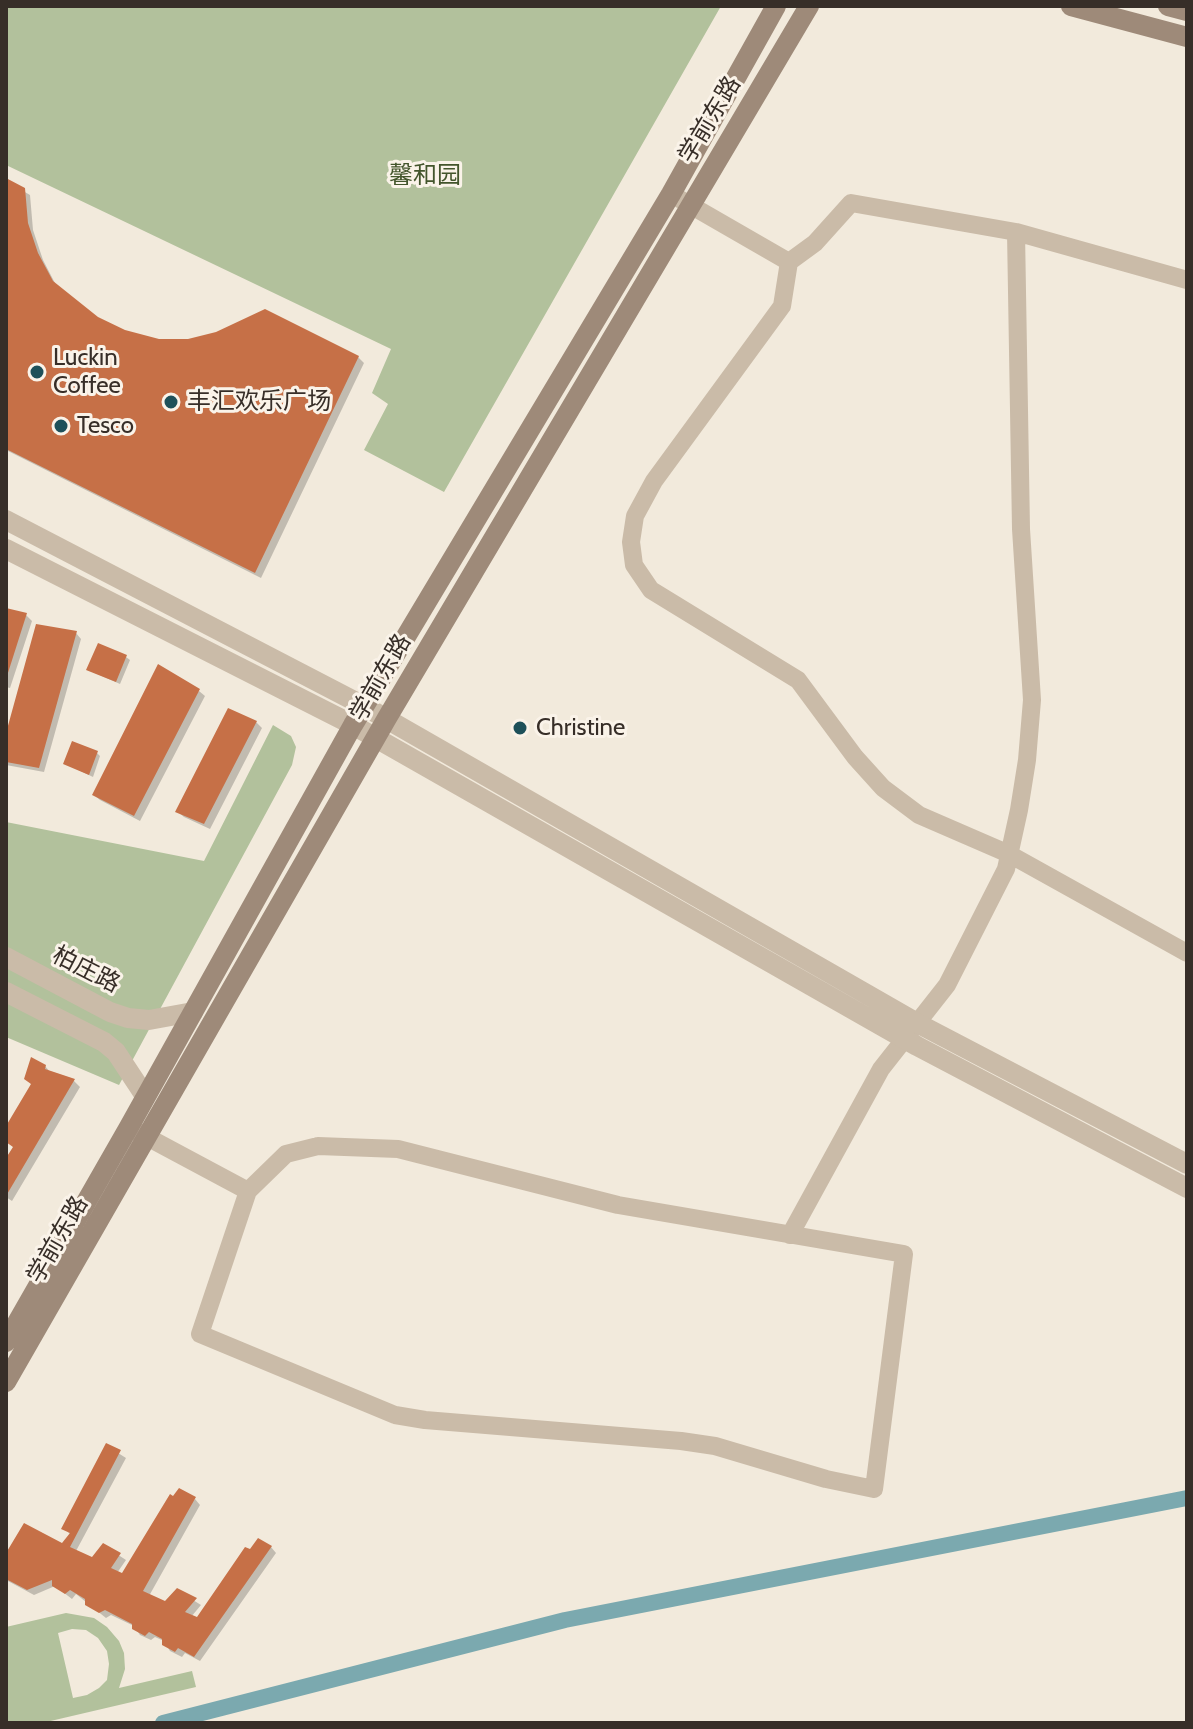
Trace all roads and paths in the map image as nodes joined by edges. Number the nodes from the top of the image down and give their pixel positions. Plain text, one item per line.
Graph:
1 (776, 6) edge
2 (809, 6) edge
3 (1071, 6) edge
4 (1168, 6) edge
5 (1187, 11) edge
6 (1187, 37) edge
7 (671, 194) junction
8 (690, 204) junction
9 (1016, 232) junction
10 (789, 262) junction
11 (1187, 280) edge
12 (6, 520) edge
13 (6, 549) edge
14 (364, 706) junction
15 (387, 718) junction
16 (353, 725) junction
17 (376, 738) junction
18 (1009, 854) junction
19 (1187, 953) edge
20 (6, 957) edge
21 (6, 992) edge
22 (193, 1012) junction
23 (911, 1031) junction
24 (145, 1096) junction
25 (138, 1132) junction
26 (1187, 1164) edge
27 (1187, 1188) edge
28 (248, 1191) junction
29 (790, 1235) junction
30 (6, 1342) edge
31 (6, 1382) edge

1 - 7 main road, 学前东路
2 - 8 main road, 学前东路
3 - 6 main road
4 - 5 main road
7 - 8 street
7 - 14 main road, 学前东路
8 - 10 street
8 - 15 main road, 学前东路
9 - 10 street
9 - 11 street
9 - 18 street
10 - 18 street
12 - 14 street
13 - 16 street
14 - 15 street
14 - 16 main road, 学前东路
15 - 17 main road, 学前东路
15 - 23 street
16 - 17 street
16 - 22 main road, 学前东路
17 - 23 street
17 - 25 main road, 学前东路
18 - 19 street
18 - 23 street
20 - 22 street, 柏庄路
21 - 24 street
22 - 24 main road, 学前东路
23 - 26 street
23 - 27 street
23 - 29 street
24 - 25 main road, 学前东路
25 - 28 street
25 - 30 main road, 学前东路
25 - 31 main road, 学前东路
28 - 29 street
28 - 29 street

